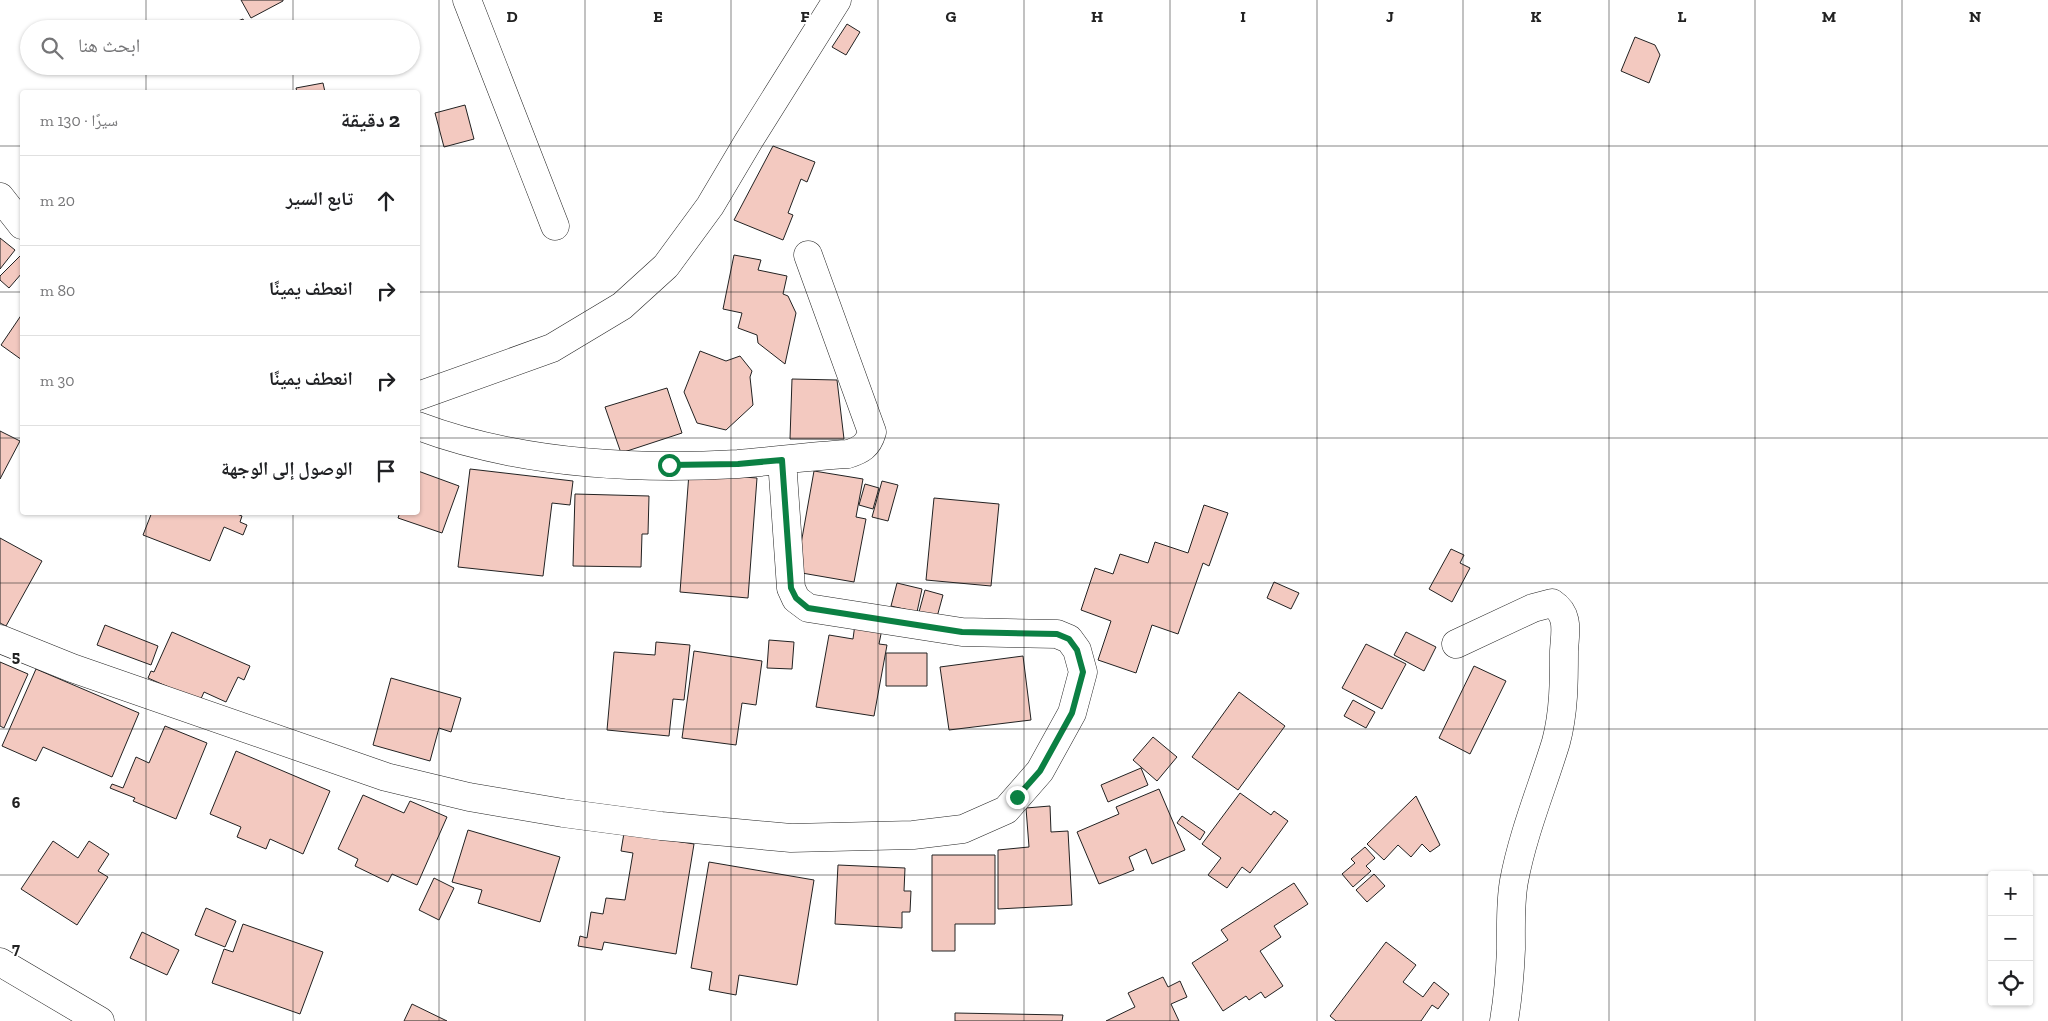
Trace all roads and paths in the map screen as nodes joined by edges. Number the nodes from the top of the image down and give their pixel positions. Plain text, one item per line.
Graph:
1 (467, 0) edge
2 (837, 0) edge
3 (0, 197) edge
4 (20, 222) edge
5 (554, 226) dead end
6 (808, 255) dead end
7 (420, 395) edge
8 (420, 427) edge
9 (782, 460) junction
10 (0, 640) edge
11 (1456, 644) dead end
12 (0, 962) edge
13 (100, 1021) edge
14 (1504, 1021) edge

1 - 5 street
2 - 7 street
3 - 4 street
6 - 9 street
8 - 9 street
9 - 10 street
11 - 14 street
12 - 13 street

